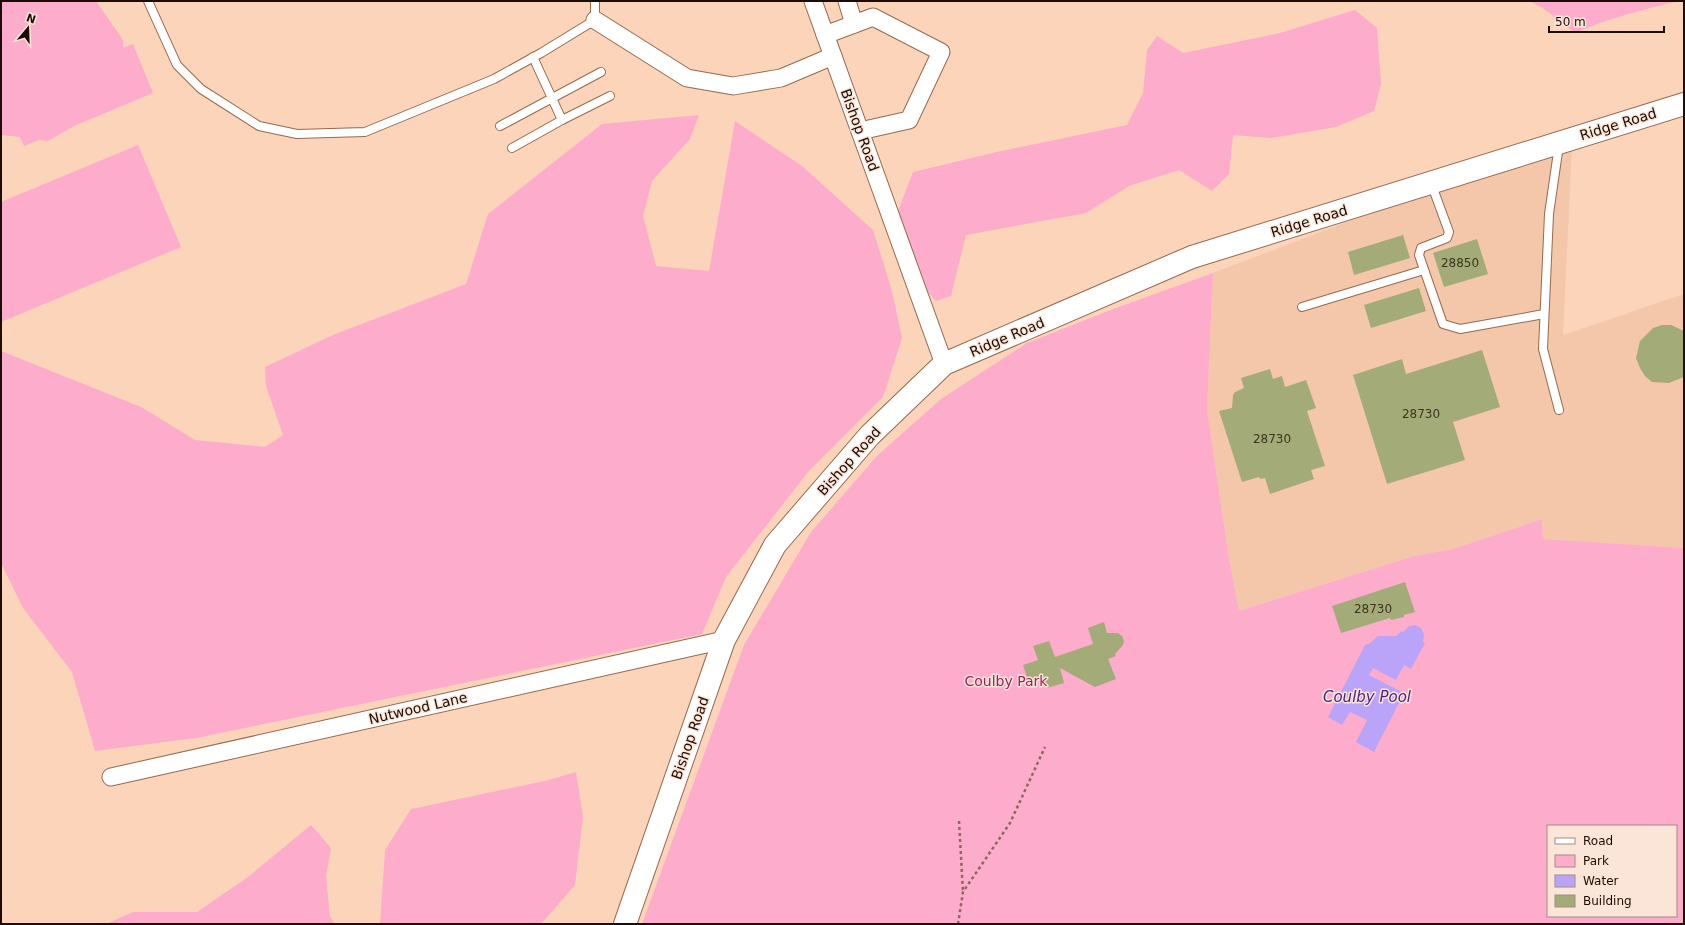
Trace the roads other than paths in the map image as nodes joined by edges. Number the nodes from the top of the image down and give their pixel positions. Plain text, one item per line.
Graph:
1 (148, 1) edge
2 (594, 1) edge
3 (813, 1) edge
4 (847, 1) edge
5 (595, 20) junction
6 (854, 24) junction
7 (825, 35) junction
8 (833, 56) junction
9 (533, 57) junction
10 (602, 72) dead end
11 (610, 96) dead end
12 (552, 98) junction
13 (1684, 104) edge
14 (562, 120) junction
15 (500, 126) dead end
16 (860, 131) junction
17 (1559, 143) junction
18 (512, 148) dead end
19 (1431, 183) junction
20 (1424, 270) junction
21 (1302, 307) dead end
22 (1544, 314) junction
23 (944, 364) junction
24 (1559, 410) dead end
25 (724, 640) junction
26 (111, 777) dead end
27 (625, 924) edge

1 - 9 lane
2 - 5 lane
3 - 7 street, Bishop Road
4 - 6 street
5 - 8 street
5 - 9 lane
6 - 7 street
6 - 16 street
7 - 8 street, Bishop Road
8 - 16 street, Bishop Road
9 - 12 lane
10 - 12 lane
11 - 14 lane
12 - 14 lane
12 - 15 lane
13 - 17 main road, Ridge Road
14 - 18 lane
16 - 23 street, Bishop Road
17 - 19 main road, Ridge Road
17 - 22 lane
19 - 20 lane
19 - 23 main road, Ridge Road
20 - 21 lane
20 - 22 lane
22 - 24 lane
23 - 25 main road, Bishop Road
25 - 26 street, Nutwood Lane
25 - 27 main road, Bishop Road

